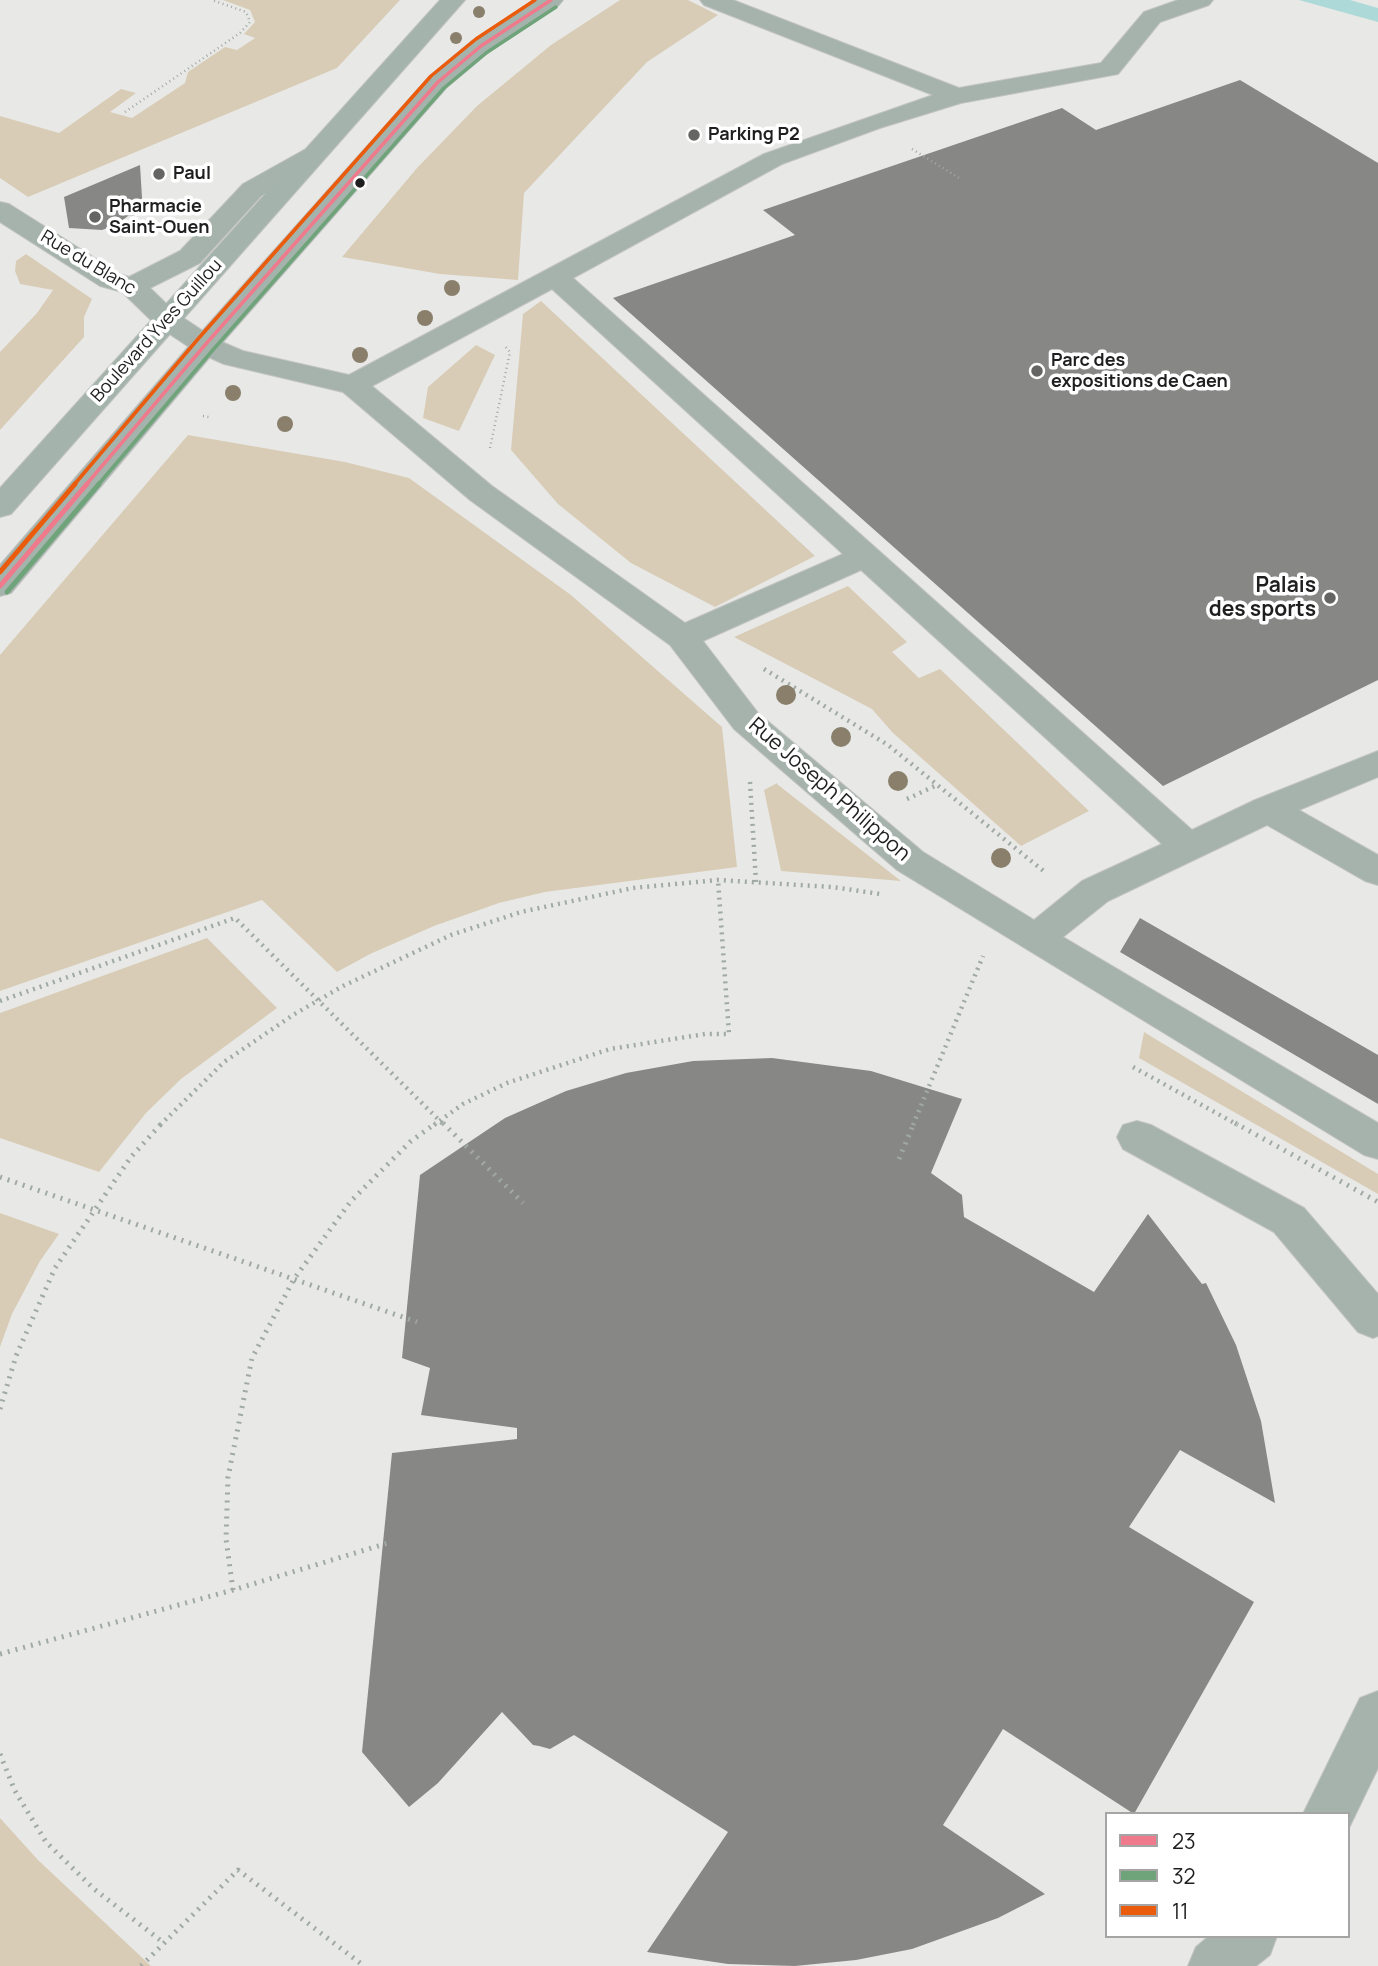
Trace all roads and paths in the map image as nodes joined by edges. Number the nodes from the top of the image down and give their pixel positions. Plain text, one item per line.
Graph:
1 (212, 0) edge
2 (453, 0) edge
3 (551, 0) edge
4 (1201, 0) edge
5 (722, 4) edge
6 (957, 96) junction
7 (125, 111) dead end
8 (313, 155) junction
9 (0, 211) edge
10 (554, 275) junction
11 (132, 286) junction
12 (483, 316) junction
13 (166, 319) junction
14 (205, 345) junction
15 (353, 385) junction
16 (203, 416) dead end
17 (209, 417) dead end
18 (481, 493) junction
19 (0, 507) edge
20 (865, 556) junction
21 (0, 586) edge
22 (682, 638) junction
23 (760, 667) dead end
24 (746, 721) junction
25 (1378, 762) edge
26 (937, 785) junction
27 (908, 798) dead end
28 (1268, 809) junction
29 (1188, 847) junction
30 (1378, 872) edge
31 (718, 880) junction
32 (756, 883) junction
33 (893, 896) dead end
34 (1082, 902) junction
35 (1036, 939) junction
36 (986, 949) dead end
37 (0, 1001) edge
38 (318, 1001) junction
39 (1133, 1066) dead end
40 (438, 1120) junction
41 (1137, 1137) dead end
42 (1378, 1143) edge
43 (899, 1159) dead end
44 (0, 1177) edge
45 (1378, 1202) edge
46 (523, 1203) dead end
47 (93, 1209) junction
48 (294, 1279) junction
49 (417, 1322) dead end
50 (1376, 1322) edge
51 (0, 1409) edge
52 (388, 1543) dead end
53 (233, 1590) junction
54 (0, 1654) edge
55 (1378, 1715) edge
56 (0, 1754) edge
57 (1330, 1812) edge
58 (1249, 1938) edge
59 (164, 1943) junction
60 (141, 1966) edge
61 (363, 1966) edge
62 (1215, 1966) edge

1 - 7 path
2 - 8 main road, Boulevard Yves Guillou
3 - 14 main road
4 - 6 street
5 - 6 street
6 - 10 street
8 - 11 street, Boulevard Yves Guillou
8 - 13 main road, Boulevard Yves Guillou
9 - 11 street, Rue du Blanc
10 - 12 street
10 - 20 street
11 - 13 street, Rue du Blanc
12 - 15 street
12 - 18 path
13 - 14 street, Rue du Blanc
13 - 19 main road, Boulevard Yves Guillou
14 - 15 street, Rue Joseph Philippon
14 - 21 main road
15 - 18 street, Rue Joseph Philippon
16 - 17 path
18 - 22 street, Rue Joseph Philippon
20 - 22 street
20 - 29 street
22 - 24 street, Rue Joseph Philippon
23 - 26 path
24 - 32 path
24 - 35 street, Rue Joseph Philippon
25 - 28 street
26 - 27 path
26 - 34 path
28 - 29 street
28 - 30 street
29 - 34 street
31 - 32 path
31 - 38 path
31 - 40 path
32 - 33 path
34 - 35 street
35 - 42 street, Rue Joseph Philippon
36 - 43 path
37 - 38 path
38 - 40 path
38 - 47 path
39 - 45 path
40 - 46 path
40 - 48 path
41 - 50 street
44 - 47 path
47 - 48 path
47 - 51 path
48 - 49 path
48 - 53 path
52 - 53 path
53 - 54 path
55 - 57 street
56 - 59 path
58 - 62 street
59 - 60 path
59 - 61 path

